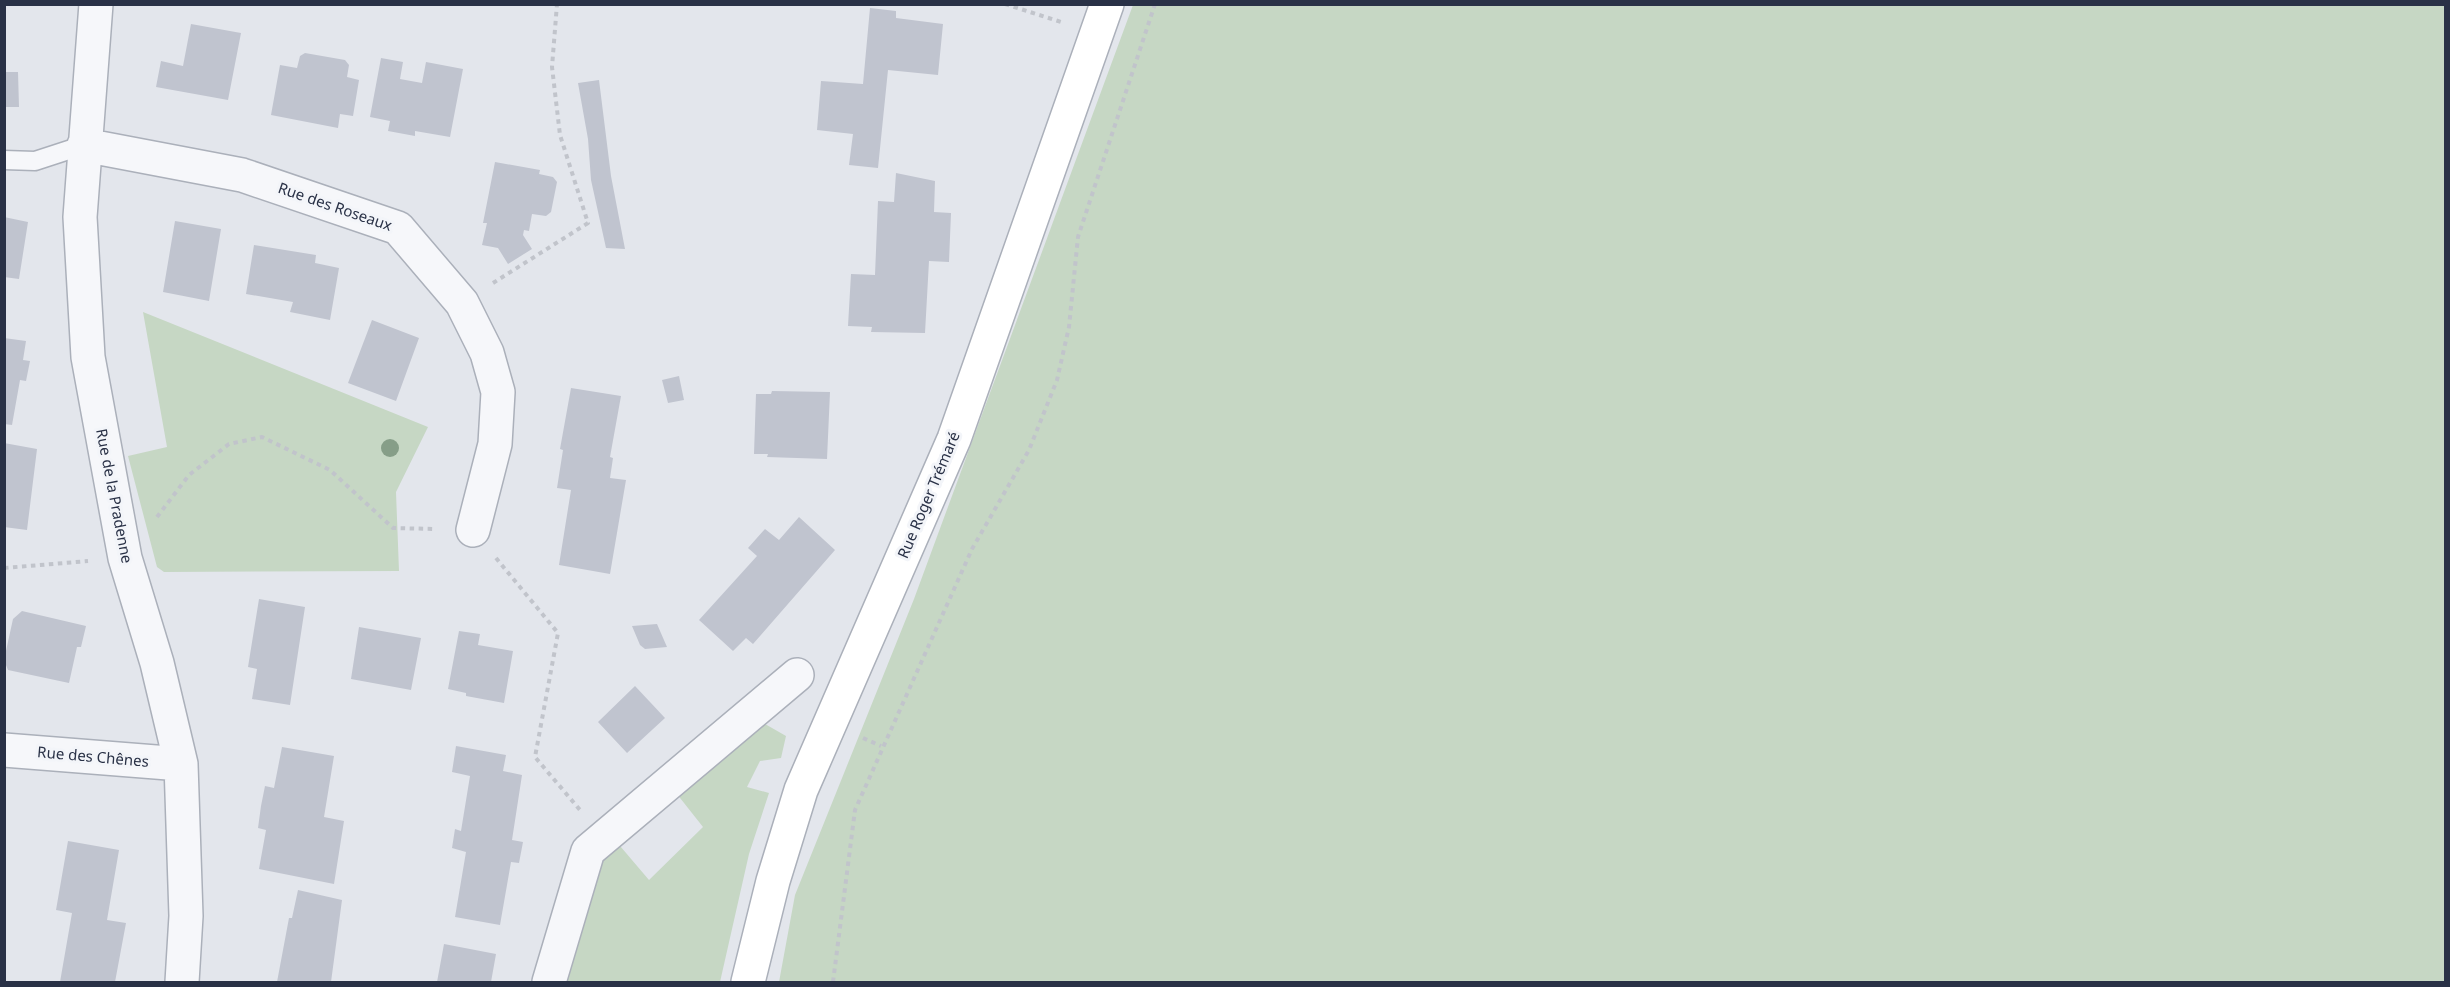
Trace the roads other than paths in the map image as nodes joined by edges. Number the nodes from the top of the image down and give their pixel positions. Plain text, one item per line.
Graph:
1 (96, 4) edge
2 (1101, 19) edge
3 (84, 145) junction
4 (4, 160) edge
5 (473, 530) road end
6 (797, 675) dead end
7 (4, 750) edge
8 (181, 764) junction
9 (182, 982) edge
10 (549, 982) edge
11 (748, 982) edge

1 - 3 street, Rue de la Pradenne
2 - 11 street, Rue Roger Trémaré
3 - 4 lane
3 - 5 street, Rue des Roseaux
3 - 8 street, Rue de la Pradenne
6 - 10 street
7 - 8 street, Rue des Chênes
8 - 9 street, Rue de la Pradenne

